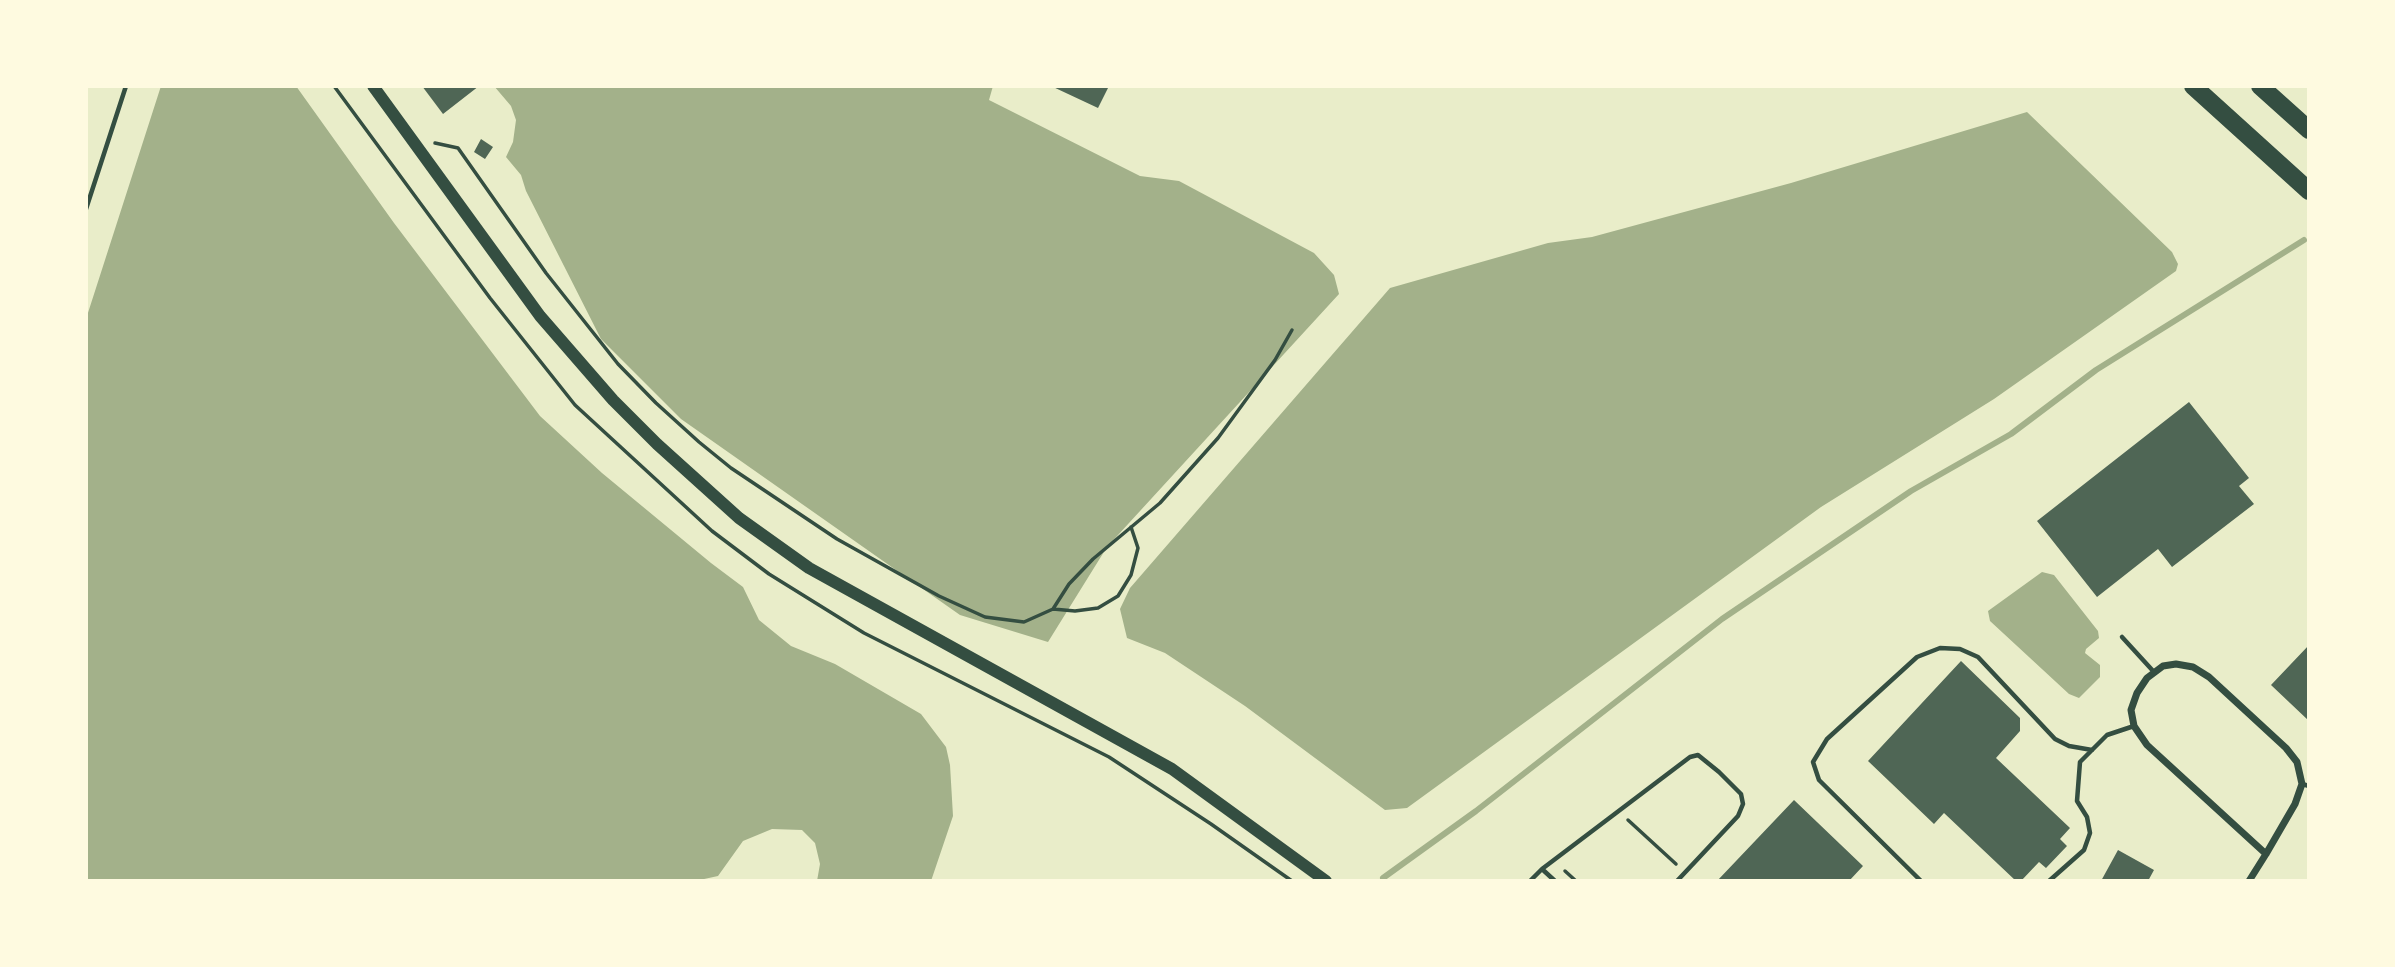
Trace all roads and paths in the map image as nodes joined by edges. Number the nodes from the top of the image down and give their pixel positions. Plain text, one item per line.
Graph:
1 (126, 86) edge
2 (373, 86) edge
3 (2193, 86) edge
4 (2260, 86) edge
5 (2309, 130) edge
6 (433, 142) dead end
7 (2309, 191) edge
8 (86, 209) edge
9 (1292, 330) dead end
10 (1131, 527) junction
11 (1053, 609) junction
12 (2122, 637) dead end
13 (2154, 672) junction
14 (2134, 726) junction
15 (2092, 750) junction
16 (2306, 785) edge
17 (1619, 811) junction
18 (2266, 854) junction
19 (1542, 869) junction
20 (1685, 873) junction
21 (1326, 881) edge
22 (1530, 881) edge
23 (1555, 881) edge
24 (1677, 881) edge
25 (1921, 881) edge
26 (2049, 881) edge
27 (2249, 881) edge

1 - 8 lane
2 - 21 main road
3 - 7 highway
4 - 5 highway
6 - 11 path
9 - 10 path
10 - 11 path
10 - 11 path
12 - 13 lane
13 - 14 street
13 - 16 street
14 - 15 lane
14 - 18 street
15 - 25 lane
15 - 26 lane
16 - 18 street
17 - 19 lane
17 - 20 path
17 - 20 lane
18 - 27 street
19 - 22 lane
19 - 23 lane
20 - 24 lane

